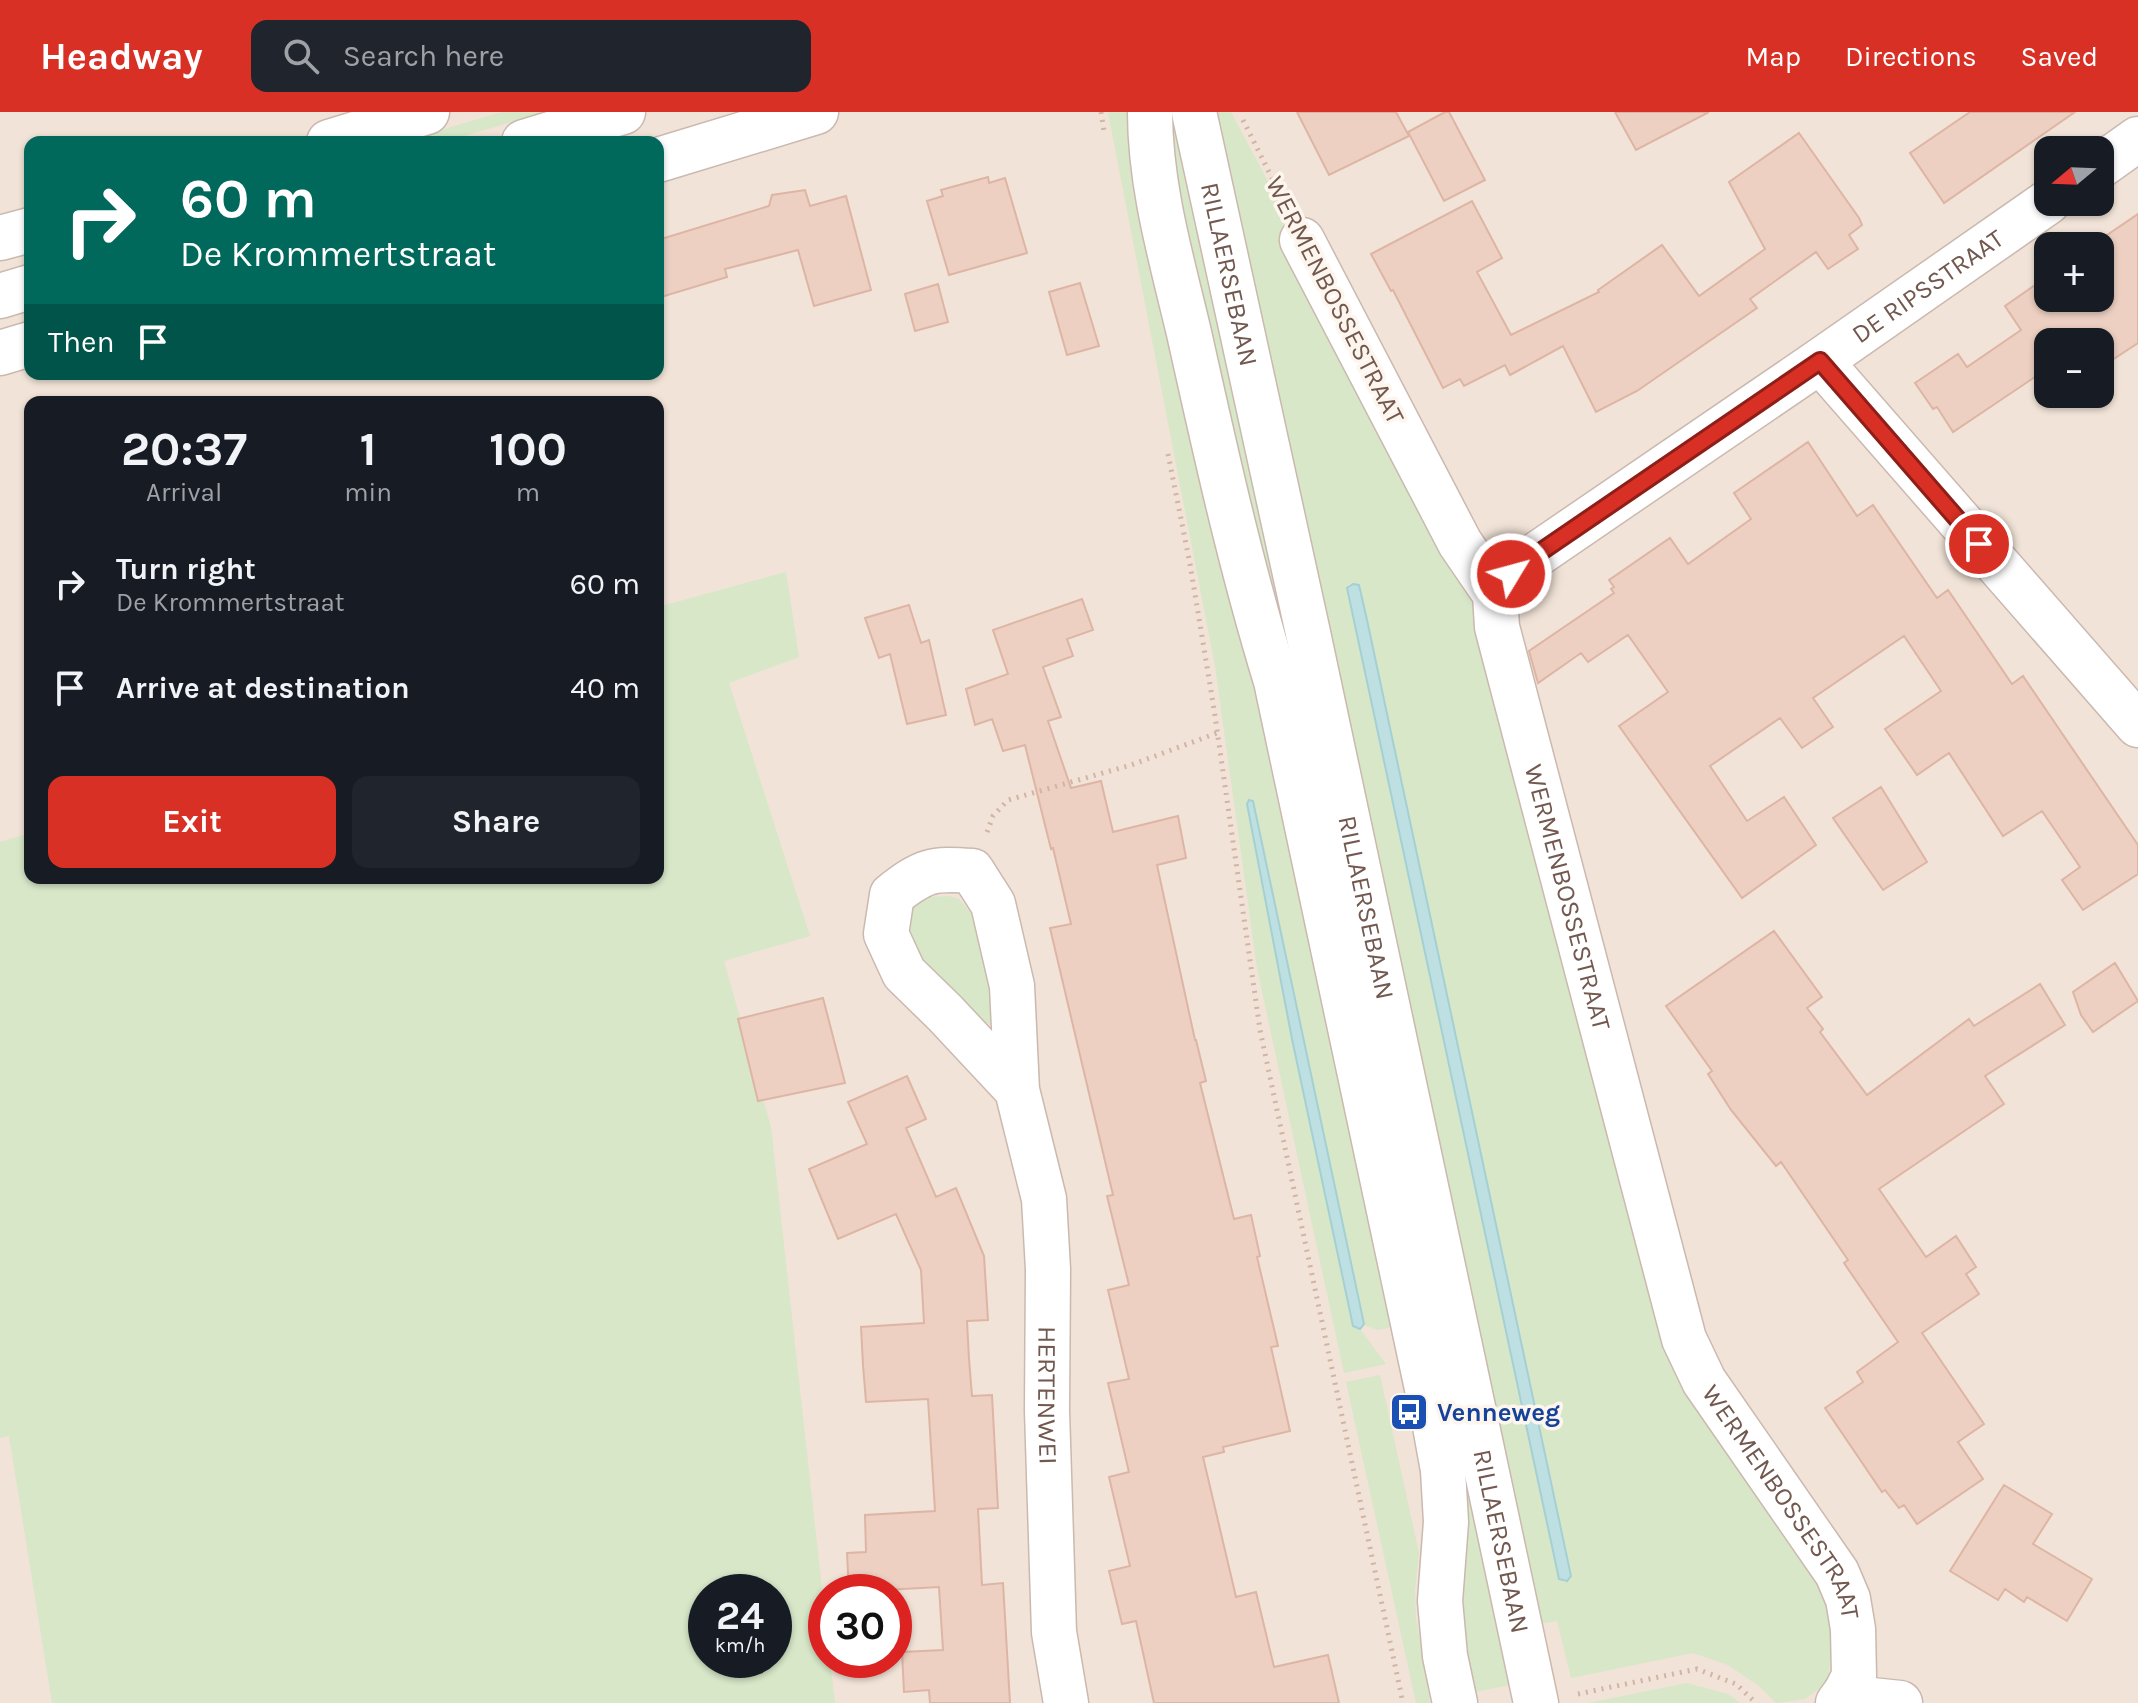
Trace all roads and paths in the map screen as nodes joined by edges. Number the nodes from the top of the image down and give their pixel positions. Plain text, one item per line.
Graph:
1 (427, 112) edge
2 (623, 112) edge
3 (816, 112) edge
4 (1101, 112) edge
5 (1150, 112) edge
6 (1194, 112) edge
7 (1239, 112) edge
8 (349, 136) edge
9 (544, 136) edge
10 (2138, 139) edge
11 (1107, 142) dead end
12 (2114, 156) edge
13 (664, 158) edge
14 (2034, 212) edge
15 (24, 232) edge
16 (0, 238) edge
17 (1302, 240) joint
18 (24, 289) edge
19 (0, 296) edge
20 (24, 346) edge
21 (0, 353) edge
22 (1820, 361) junction
23 (1167, 447) dead end
24 (1495, 594) junction
25 (2138, 725) edge
26 (1217, 733) junction
27 (972, 871) junction
28 (1017, 1090) junction
29 (1842, 1697) edge
30 (1552, 1700) edge
31 (1066, 1703) edge
32 (1403, 1703) edge
33 (1455, 1703) edge
34 (1756, 1703) edge
35 (1900, 1703) edge

1 - 8 street
2 - 9 street
3 - 13 street
4 - 11 path
5 - 33 street, RILLAERSEBAAN
6 - 30 street, RILLAERSEBAAN
7 - 17 path, WERMENBOSSESTRAAT
10 - 12 street
14 - 22 street, DE RIPSSTRAAT
15 - 16 street
17 - 24 street, WERMENBOSSESTRAAT
18 - 19 street
20 - 21 street
22 - 24 street, DE RIPSSTRAAT
22 - 25 street
23 - 26 path
24 - 29 street, WERMENBOSSESTRAAT
26 - 27 path
26 - 32 path
27 - 28 street, HERTENWEI
27 - 28 street, HERTENWEI
28 - 31 street, HERTENWEI
29 - 35 street
30 - 34 path

